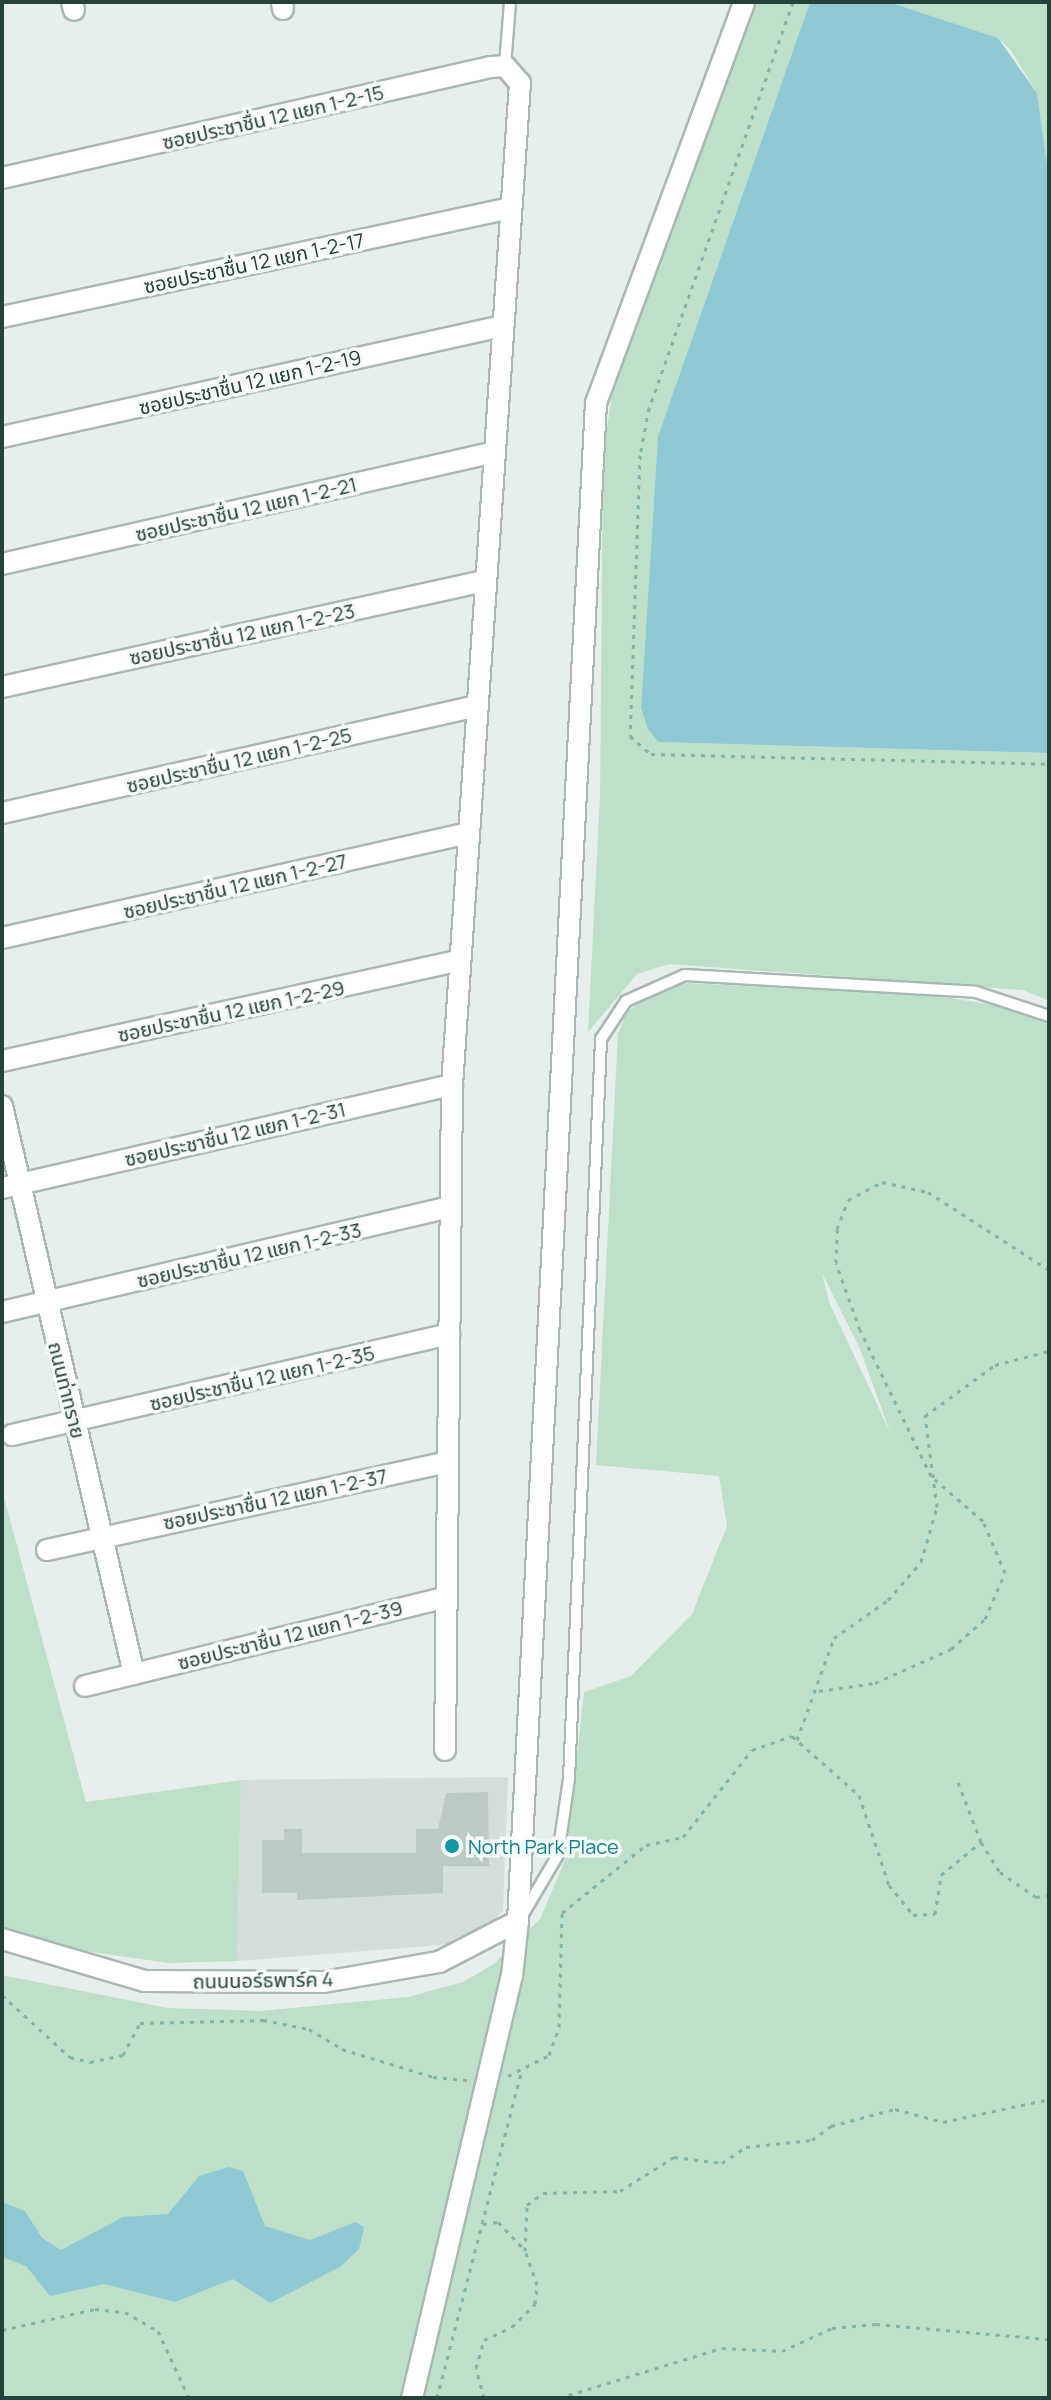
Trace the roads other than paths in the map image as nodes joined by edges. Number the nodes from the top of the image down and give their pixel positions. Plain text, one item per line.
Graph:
1 (510, 2) edge
2 (744, 2) edge
3 (505, 66) junction
4 (2, 178) edge
5 (506, 209) junction
6 (2, 317) edge
7 (498, 327) junction
8 (2, 437) edge
9 (491, 453) junction
10 (2, 564) edge
11 (483, 581) junction
12 (2, 687) edge
13 (475, 706) junction
14 (2, 813) edge
15 (468, 833) junction
16 (2, 938) edge
17 (460, 960) junction
18 (1049, 1016) edge
19 (2, 1061) edge
20 (452, 1085) junction
21 (2, 1106) edge
22 (10, 1186) edge
23 (451, 1207) junction
24 (46, 1302) junction
25 (2, 1312) edge
26 (449, 1334) junction
27 (74, 1421) junction
28 (12, 1435) dead end
29 (447, 1462) junction
30 (103, 1537) junction
31 (47, 1550) dead end
32 (446, 1597) junction
33 (134, 1674) junction
34 (85, 1686) dead end
35 (445, 1750) dead end
36 (518, 1921) junction
37 (2, 1939) edge
38 (412, 2398) edge

1 - 3 lane
2 - 36 street
3 - 4 street, ซอยประชาชื่น 12 แยก 1-2-15
3 - 5 street
5 - 6 street, ซอยประชาชื่น 12 แยก 1-2-17
5 - 7 street
7 - 8 street, ซอยประชาชื่น 12 แยก 1-2-19
7 - 9 street
9 - 10 street, ซอยประชาชื่น 12 แยก 1-2-21
9 - 11 street
11 - 12 street, ซอยประชาชื่น 12 แยก 1-2-23
11 - 13 street
13 - 14 street, ซอยประชาชื่น 12 แยก 1-2-25
13 - 15 street
15 - 16 street, ซอยประชาชื่น 12 แยก 1-2-27
15 - 17 street
17 - 19 street, ซอยประชาชื่น 12 แยก 1-2-29
17 - 20 street
18 - 36 lane
20 - 22 street, ซอยประชาชื่น 12 แยก 1-2-31
20 - 23 street
21 - 22 street, ถนนท่าทราย
22 - 24 street, ถนนท่าทราย
23 - 24 street, ซอยประชาชื่น 12 แยก 1-2-33
23 - 26 street
24 - 25 street, ซอยประชาชื่น 12 แยก 1-2-33
24 - 27 street, ถนนท่าทราย
26 - 27 street, ซอยประชาชื่น 12 แยก 1-2-35
26 - 29 street
27 - 28 street, ซอยประชาชื่น 12 แยก 1-2-35
27 - 30 street, ถนนท่าทราย
29 - 30 street, ซอยประชาชื่น 12 แยก 1-2-37
29 - 32 street
30 - 31 street, ซอยประชาชื่น 12 แยก 1-2-37
30 - 33 street, ถนนท่าทราย
32 - 33 street, ซอยประชาชื่น 12 แยก 1-2-39
32 - 35 street
33 - 34 street, ซอยประชาชื่น 12 แยก 1-2-39
36 - 37 street, ถนนนอร์ธพาร์ค 4
36 - 38 street

